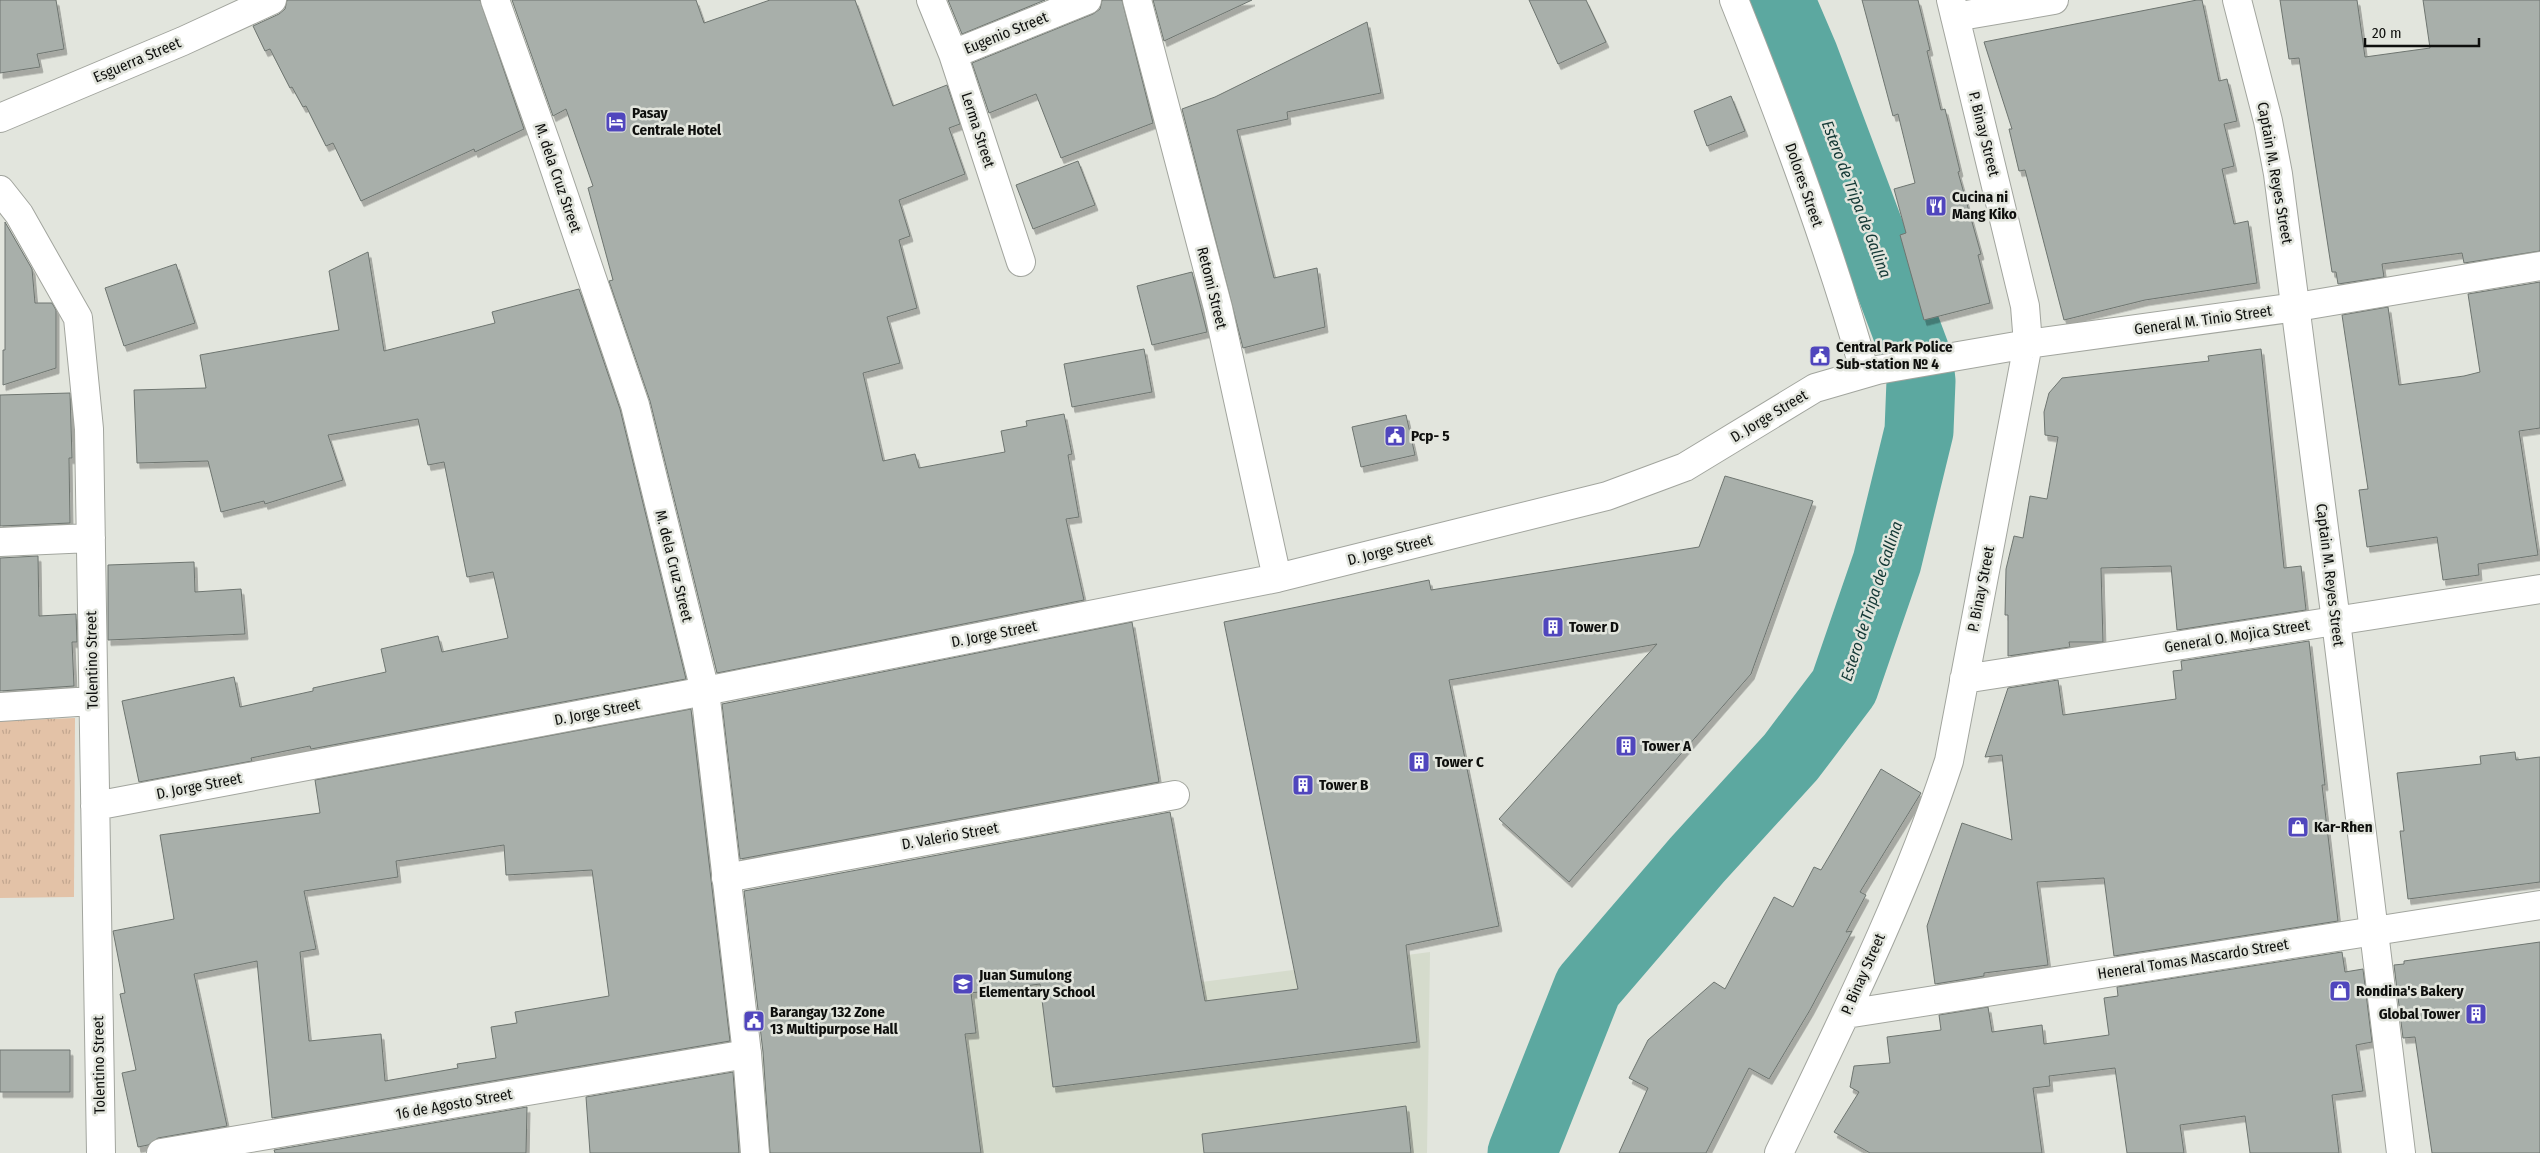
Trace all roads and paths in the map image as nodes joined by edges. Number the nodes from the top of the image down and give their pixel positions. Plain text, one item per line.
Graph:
1 (272, 0) edge
2 (495, 0) edge
3 (931, 0) edge
4 (1087, 0) edge
5 (1137, 0) edge
6 (1734, 0) edge
7 (2054, 0) edge
8 (2237, 0) edge
9 (1953, 9) edge
10 (953, 54) junction
11 (0, 118) edge
12 (0, 190) edge
13 (1021, 262) dead end
14 (2540, 266) edge
15 (2296, 307) junction
16 (2028, 344) junction
17 (1871, 372) junction
18 (90, 538) junction
19 (0, 542) edge
20 (1277, 578) junction
21 (2540, 589) edge
22 (2336, 621) junction
23 (1964, 679) junction
24 (705, 691) junction
25 (92, 701) junction
26 (0, 707) edge
27 (1176, 795) dead end
28 (95, 806) junction
29 (726, 878) junction
30 (2540, 905) edge
31 (2374, 930) junction
32 (1846, 1014) junction
33 (746, 1054) junction
34 (101, 1153) edge
35 (162, 1153) edge
36 (755, 1153) edge
37 (1779, 1153) edge
38 (2402, 1153) edge

1 - 11 street, Esguerra Street
2 - 24 street, M. dela Cruz Street
3 - 10 street, Lerma Street
4 - 10 street, Eugenio Street
5 - 20 street, Retomi Street
6 - 17 street, Dolores Street
7 - 9 street
8 - 15 street, Captain M. Reyes Street
9 - 16 street, P. Binay Street
10 - 13 street, Lerma Street
12 - 18 street, Tolentino Street
14 - 15 street, General M. Tinio Street
15 - 16 street, General M. Tinio Street
15 - 22 street, Captain M. Reyes Street
16 - 17 street, General M. Tinio Street
16 - 23 street, P. Binay Street
17 - 20 street, D. Jorge Street
18 - 19 street
18 - 25 street, Tolentino Street
20 - 24 street, D. Jorge Street
21 - 22 street, General O. Mojica Street
22 - 23 street, General O. Mojica Street
22 - 31 street, Captain M. Reyes Street
23 - 32 street, P. Binay Street
24 - 28 street, D. Jorge Street
24 - 29 street, M. dela Cruz Street
25 - 26 street
25 - 28 street, Tolentino Street
27 - 29 street, D. Valerio Street
28 - 34 street, Tolentino Street
29 - 33 street, M. dela Cruz Street
30 - 31 street, Heneral Tomas Mascardo Street
31 - 32 street, Heneral Tomas Mascardo Street
31 - 38 street, Captain M. Reyes Street
32 - 37 street, P. Binay Street
33 - 35 street, 16 de Agosto Street
33 - 36 street, M. dela Cruz Street

